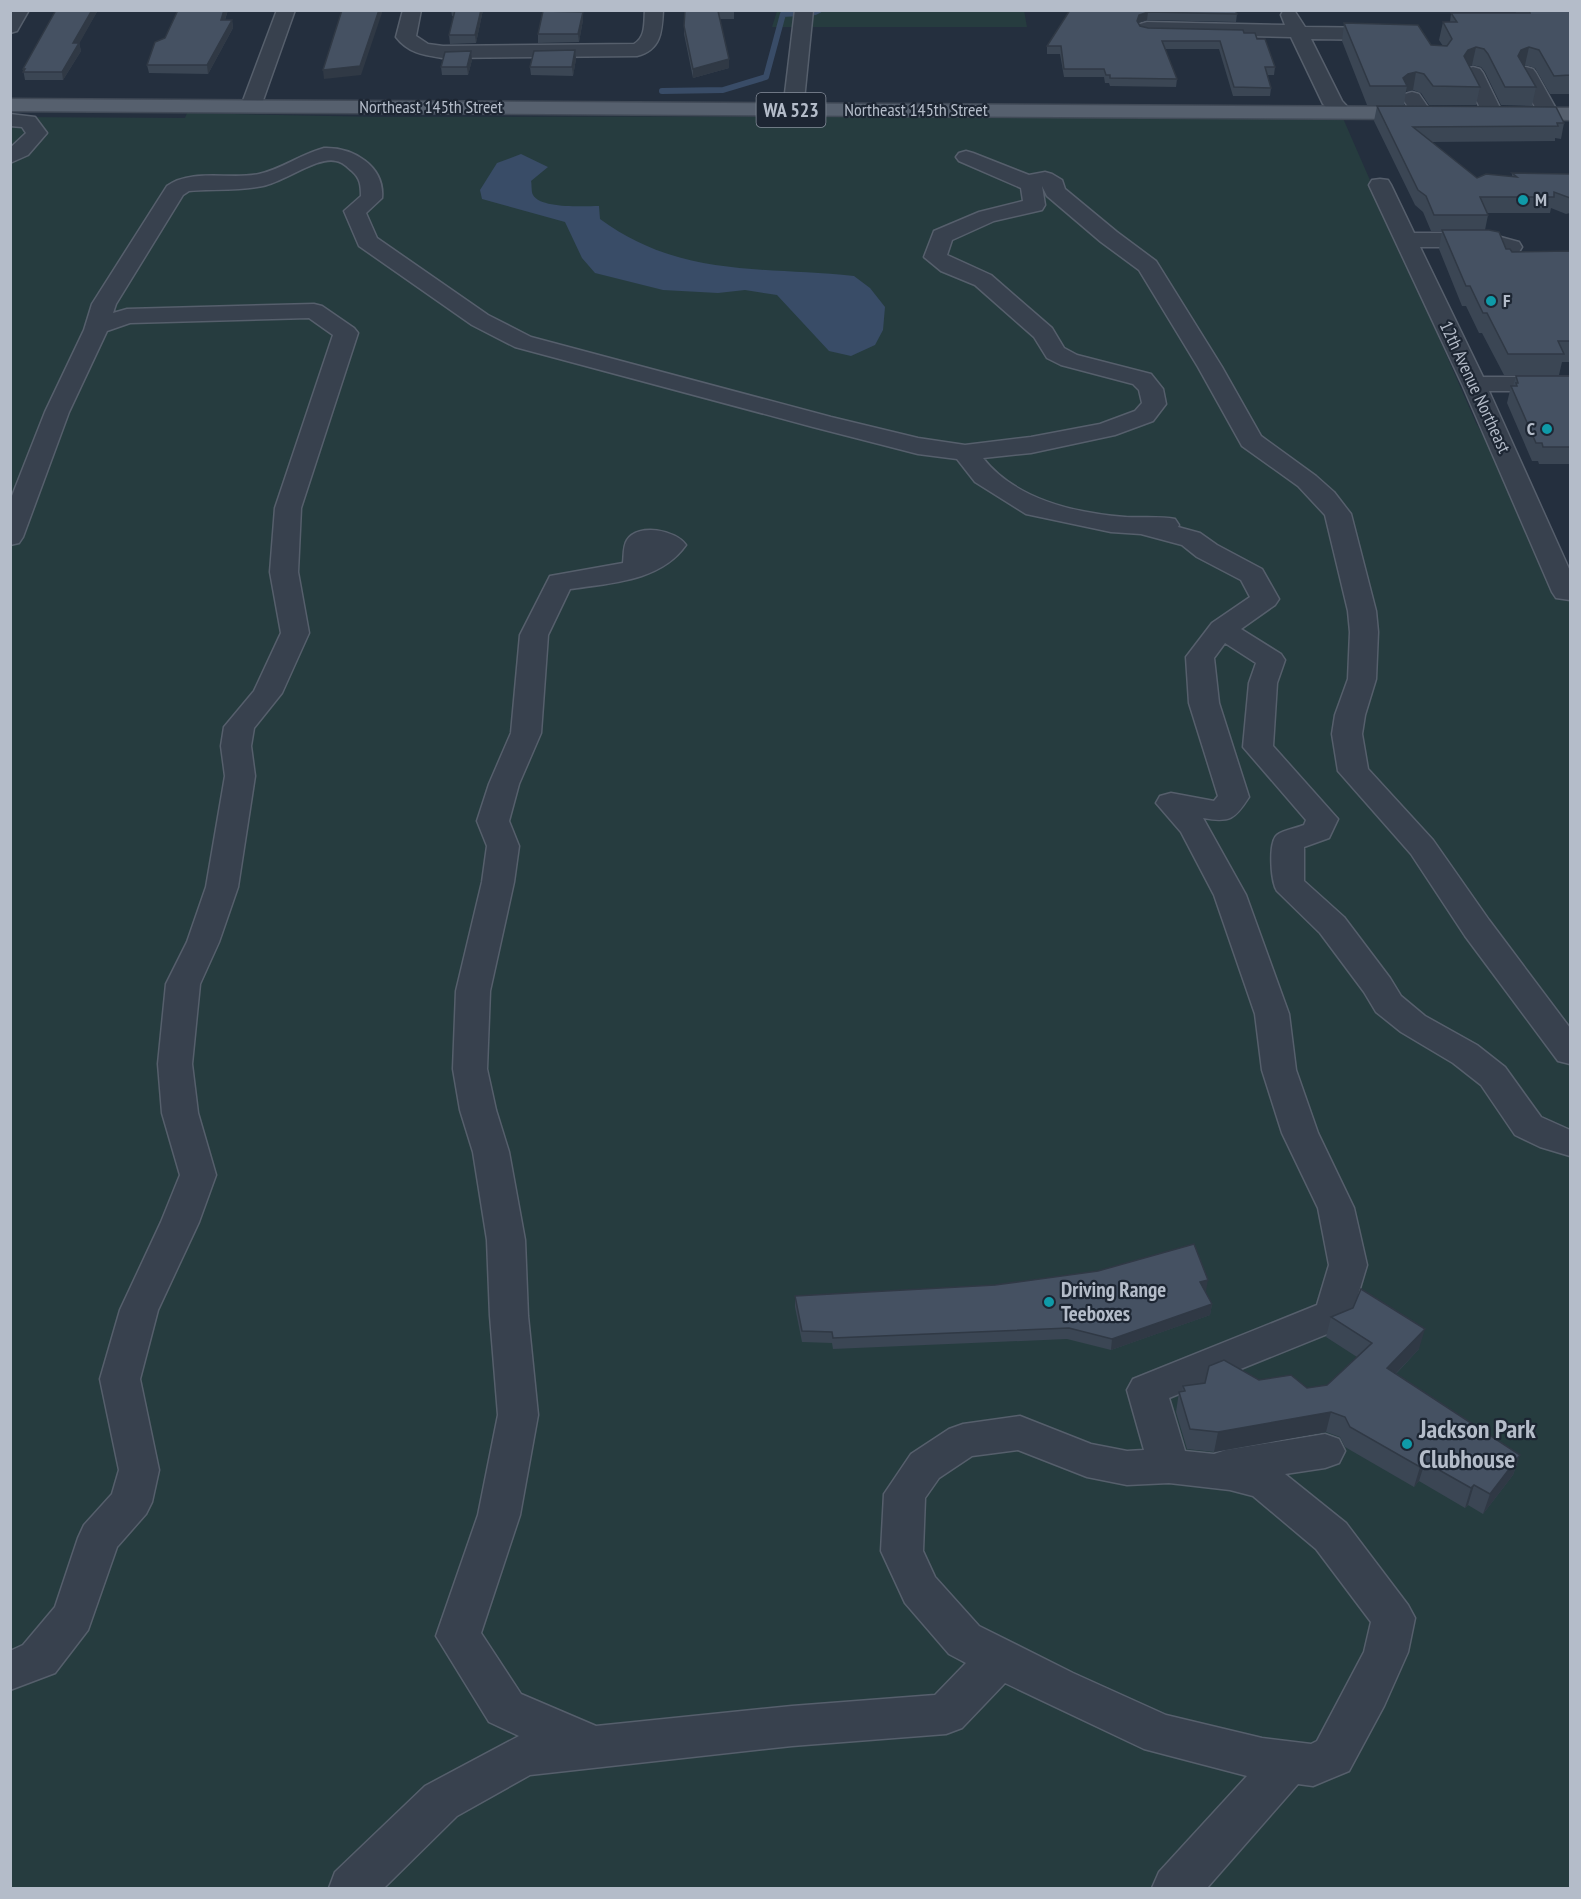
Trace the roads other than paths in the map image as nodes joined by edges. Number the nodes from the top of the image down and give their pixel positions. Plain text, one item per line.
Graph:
1 (20, 10) edge
2 (286, 10) edge
3 (412, 10) edge
4 (654, 10) edge
5 (804, 10) edge
6 (1288, 10) edge
7 (10, 27) edge
8 (1147, 28) edge
9 (1298, 32) junction
10 (1409, 35) edge
11 (1473, 72) edge
12 (1526, 73) edge
13 (10, 105) edge
14 (251, 106) junction
15 (793, 110) junction
16 (1343, 113) junction
17 (1446, 113) edge
18 (1469, 114) edge
19 (1493, 114) junction
20 (1549, 114) junction
21 (1570, 114) edge
22 (10, 120) edge
23 (10, 157) edge
24 (966, 158) dead end
25 (1031, 185) junction
26 (1380, 185) dead end
27 (1406, 240) junction
28 (1511, 247) edge
29 (96, 327) junction
30 (1474, 384) junction
31 (1570, 384) edge
32 (965, 453) junction
33 (10, 537) edge
34 (636, 567) dead end
35 (1568, 592) edge
36 (1222, 629) junction
37 (1570, 1052) edge
38 (1570, 1143) edge
39 (1325, 1451) dead end
40 (1188, 1468) junction
41 (1000, 1658) junction
42 (10, 1671) edge
43 (591, 1746) junction
44 (1289, 1762) junction
45 (352, 1888) edge
46 (1176, 1888) edge

1 - 7 street
2 - 14 street
3 - 4 street
5 - 15 street
6 - 9 street
8 - 9 street
9 - 10 street
9 - 16 street
11 - 19 street
12 - 20 street
13 - 14 main road, Northeast 145th Street / WA 523
14 - 15 main road, Northeast 145th Street / WA 523
15 - 16 main road, Northeast 145th Street / WA 523
16 - 17 main road, Northeast 145th Street / WA 523
18 - 19 main road
19 - 20 main road
20 - 21 main road
22 - 23 street
24 - 25 street
25 - 32 street
25 - 37 street
26 - 27 street, 12th Avenue Northeast
27 - 28 street
27 - 30 street, 12th Avenue Northeast
29 - 32 street
29 - 33 street
29 - 42 street
30 - 31 street
30 - 35 street, 12th Avenue Northeast
32 - 36 street
34 - 43 street
36 - 38 street
36 - 40 street
39 - 40 street
40 - 41 street
40 - 44 street
41 - 43 street
41 - 44 street
43 - 45 street
44 - 46 street

